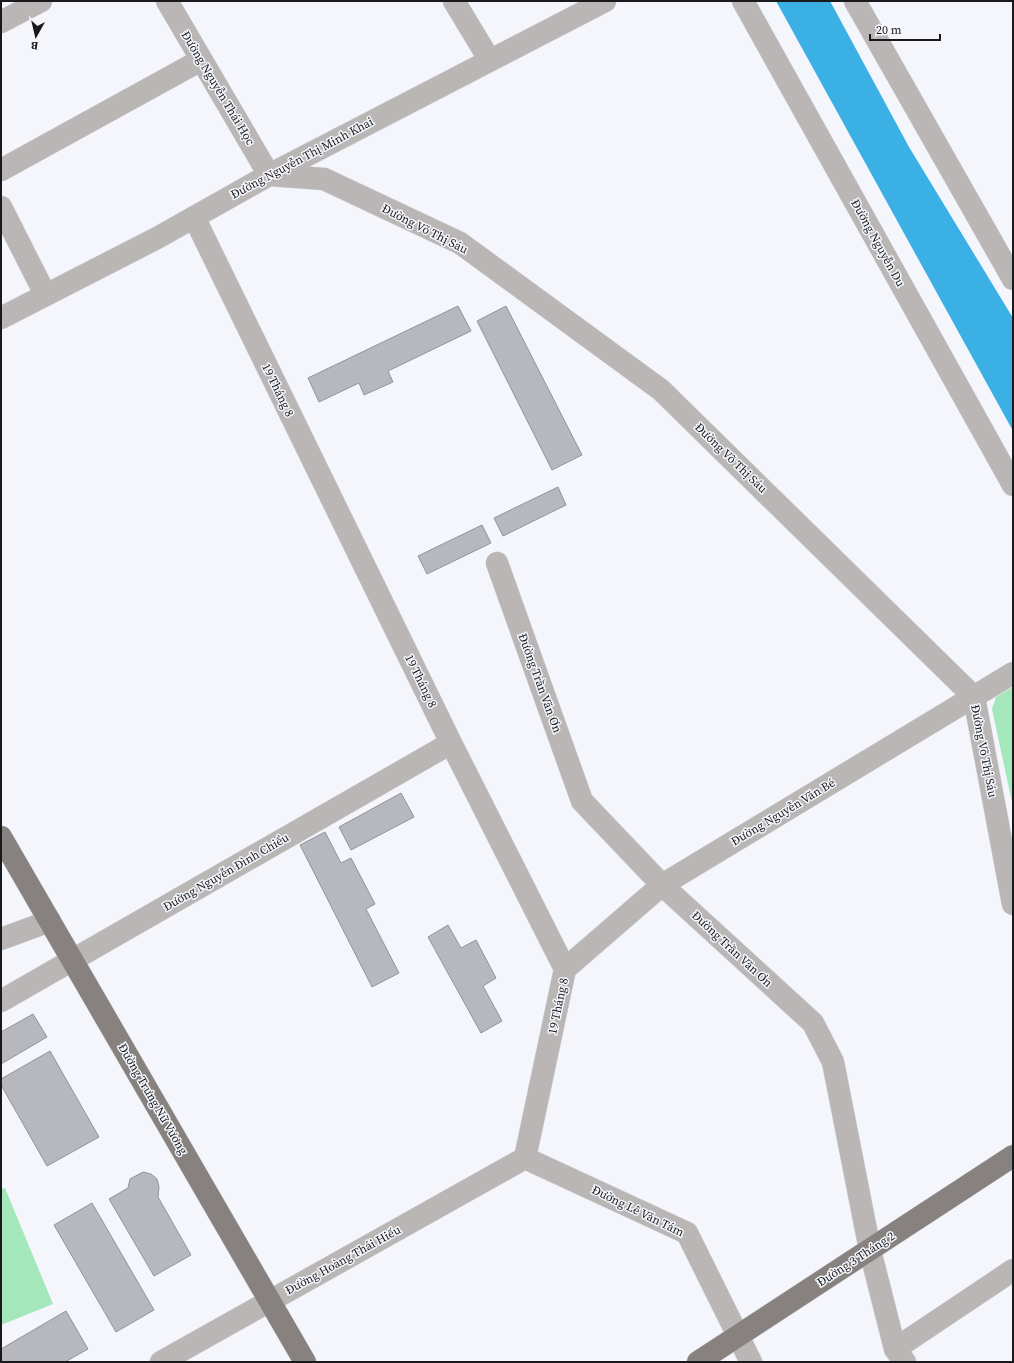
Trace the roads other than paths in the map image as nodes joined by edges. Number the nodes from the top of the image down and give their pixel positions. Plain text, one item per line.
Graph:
1 (41, 1) edge
2 (167, 1) edge
3 (454, 1) edge
4 (604, 1) edge
5 (743, 1) edge
6 (856, 1) edge
7 (1, 22) edge
8 (489, 59) junction
9 (201, 60) junction
10 (1, 170) edge
11 (269, 174) junction
12 (1, 207) edge
13 (194, 217) junction
14 (1013, 279) edge
15 (45, 294) junction
16 (1, 318) edge
17 (1013, 485) edge
18 (497, 563) dead end
19 (1013, 673) edge
20 (974, 697) junction
21 (451, 744) junction
22 (1, 837) edge
23 (662, 885) junction
24 (1013, 904) edge
25 (50, 921) junction
26 (1, 939) edge
27 (72, 960) junction
28 (565, 969) junction
29 (1, 1001) edge
30 (1013, 1156) edge
31 (525, 1158) junction
32 (870, 1250) junction
33 (1013, 1270) edge
34 (270, 1301) junction
35 (738, 1336) junction
36 (900, 1355) edge
37 (162, 1362) edge
38 (305, 1362) edge
39 (698, 1362) edge
40 (751, 1362) edge

1 - 7 street
2 - 9 street, Đường Nguyễn Thái Học
3 - 8 street
4 - 8 street, Đường Nguyễn Thị Minh Khai
5 - 17 street, Đường Nguyễn Du
6 - 14 street
8 - 11 street, Đường Nguyễn Thị Minh Khai
9 - 10 street
9 - 11 street, Đường Nguyễn Thái Học
11 - 13 street, Đường Nguyễn Thị Minh Khai
11 - 20 street, Đường Võ Thị Sáu
12 - 15 street
13 - 15 street, Đường Nguyễn Thị Minh Khai
13 - 21 street, 19 Tháng 8
15 - 16 street, Đường Nguyễn Thị Minh Khai
18 - 23 street, Đường Trần Văn Ơn
19 - 20 street, Đường Nguyễn Văn Bé
20 - 23 street, Đường Nguyễn Văn Bé
20 - 24 street, Đường Võ Thị Sáu
21 - 27 street, Đường Nguyễn Đình Chiểu
21 - 28 street, 19 Tháng 8
22 - 25 main road, Đường Trưng Nữ Vương
23 - 28 street, Đường Nguyễn Văn Bé
23 - 32 street, Đường Trần Văn Ơn
25 - 26 street
25 - 27 main road, Đường Trưng Nữ Vương
27 - 29 street, Đường Nguyễn Đình Chiểu
27 - 34 main road, Đường Trưng Nữ Vương
28 - 31 street, 19 Tháng 8
30 - 32 main road, Đường 3 Tháng 2
31 - 34 street, Đường Hoàng Thái Hiếu
31 - 35 street, Đường Lê Văn Tám
32 - 35 main road, Đường 3 Tháng 2
32 - 36 street, Đường Trần Văn Ơn
33 - 36 street
34 - 37 street, Đường Hoàng Thái Hiếu
34 - 38 main road, Đường Trưng Nữ Vương
35 - 39 main road, Đường 3 Tháng 2
35 - 40 street, Đường Lê Văn Tám

